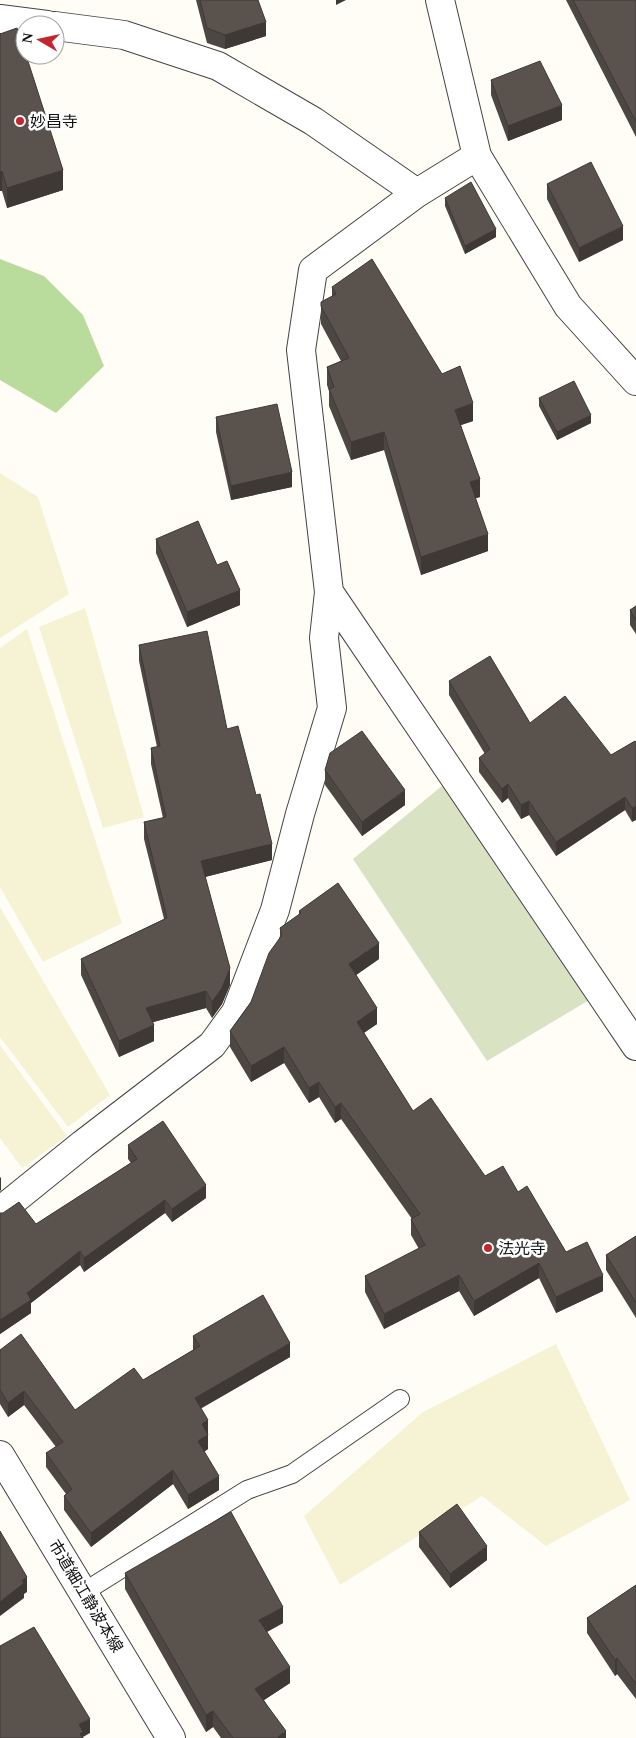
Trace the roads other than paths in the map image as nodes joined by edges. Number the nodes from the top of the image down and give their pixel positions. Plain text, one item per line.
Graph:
1 (440, 0) edge
2 (0, 19) edge
3 (15, 21) edge
4 (65, 27) edge
5 (477, 156) junction
6 (417, 193) junction
7 (636, 381) edge
8 (329, 592) junction
9 (636, 1046) edge
10 (0, 1212) edge
11 (400, 1400) dead end
12 (0, 1455) edge
13 (84, 1592) junction
14 (171, 1738) edge

1 - 5 street
2 - 3 street
4 - 6 street
5 - 6 street
5 - 7 street
6 - 8 street
8 - 9 street
8 - 10 street
11 - 13 lane
12 - 13 street, 市道細江静波本線
13 - 14 street, 市道細江静波本線

